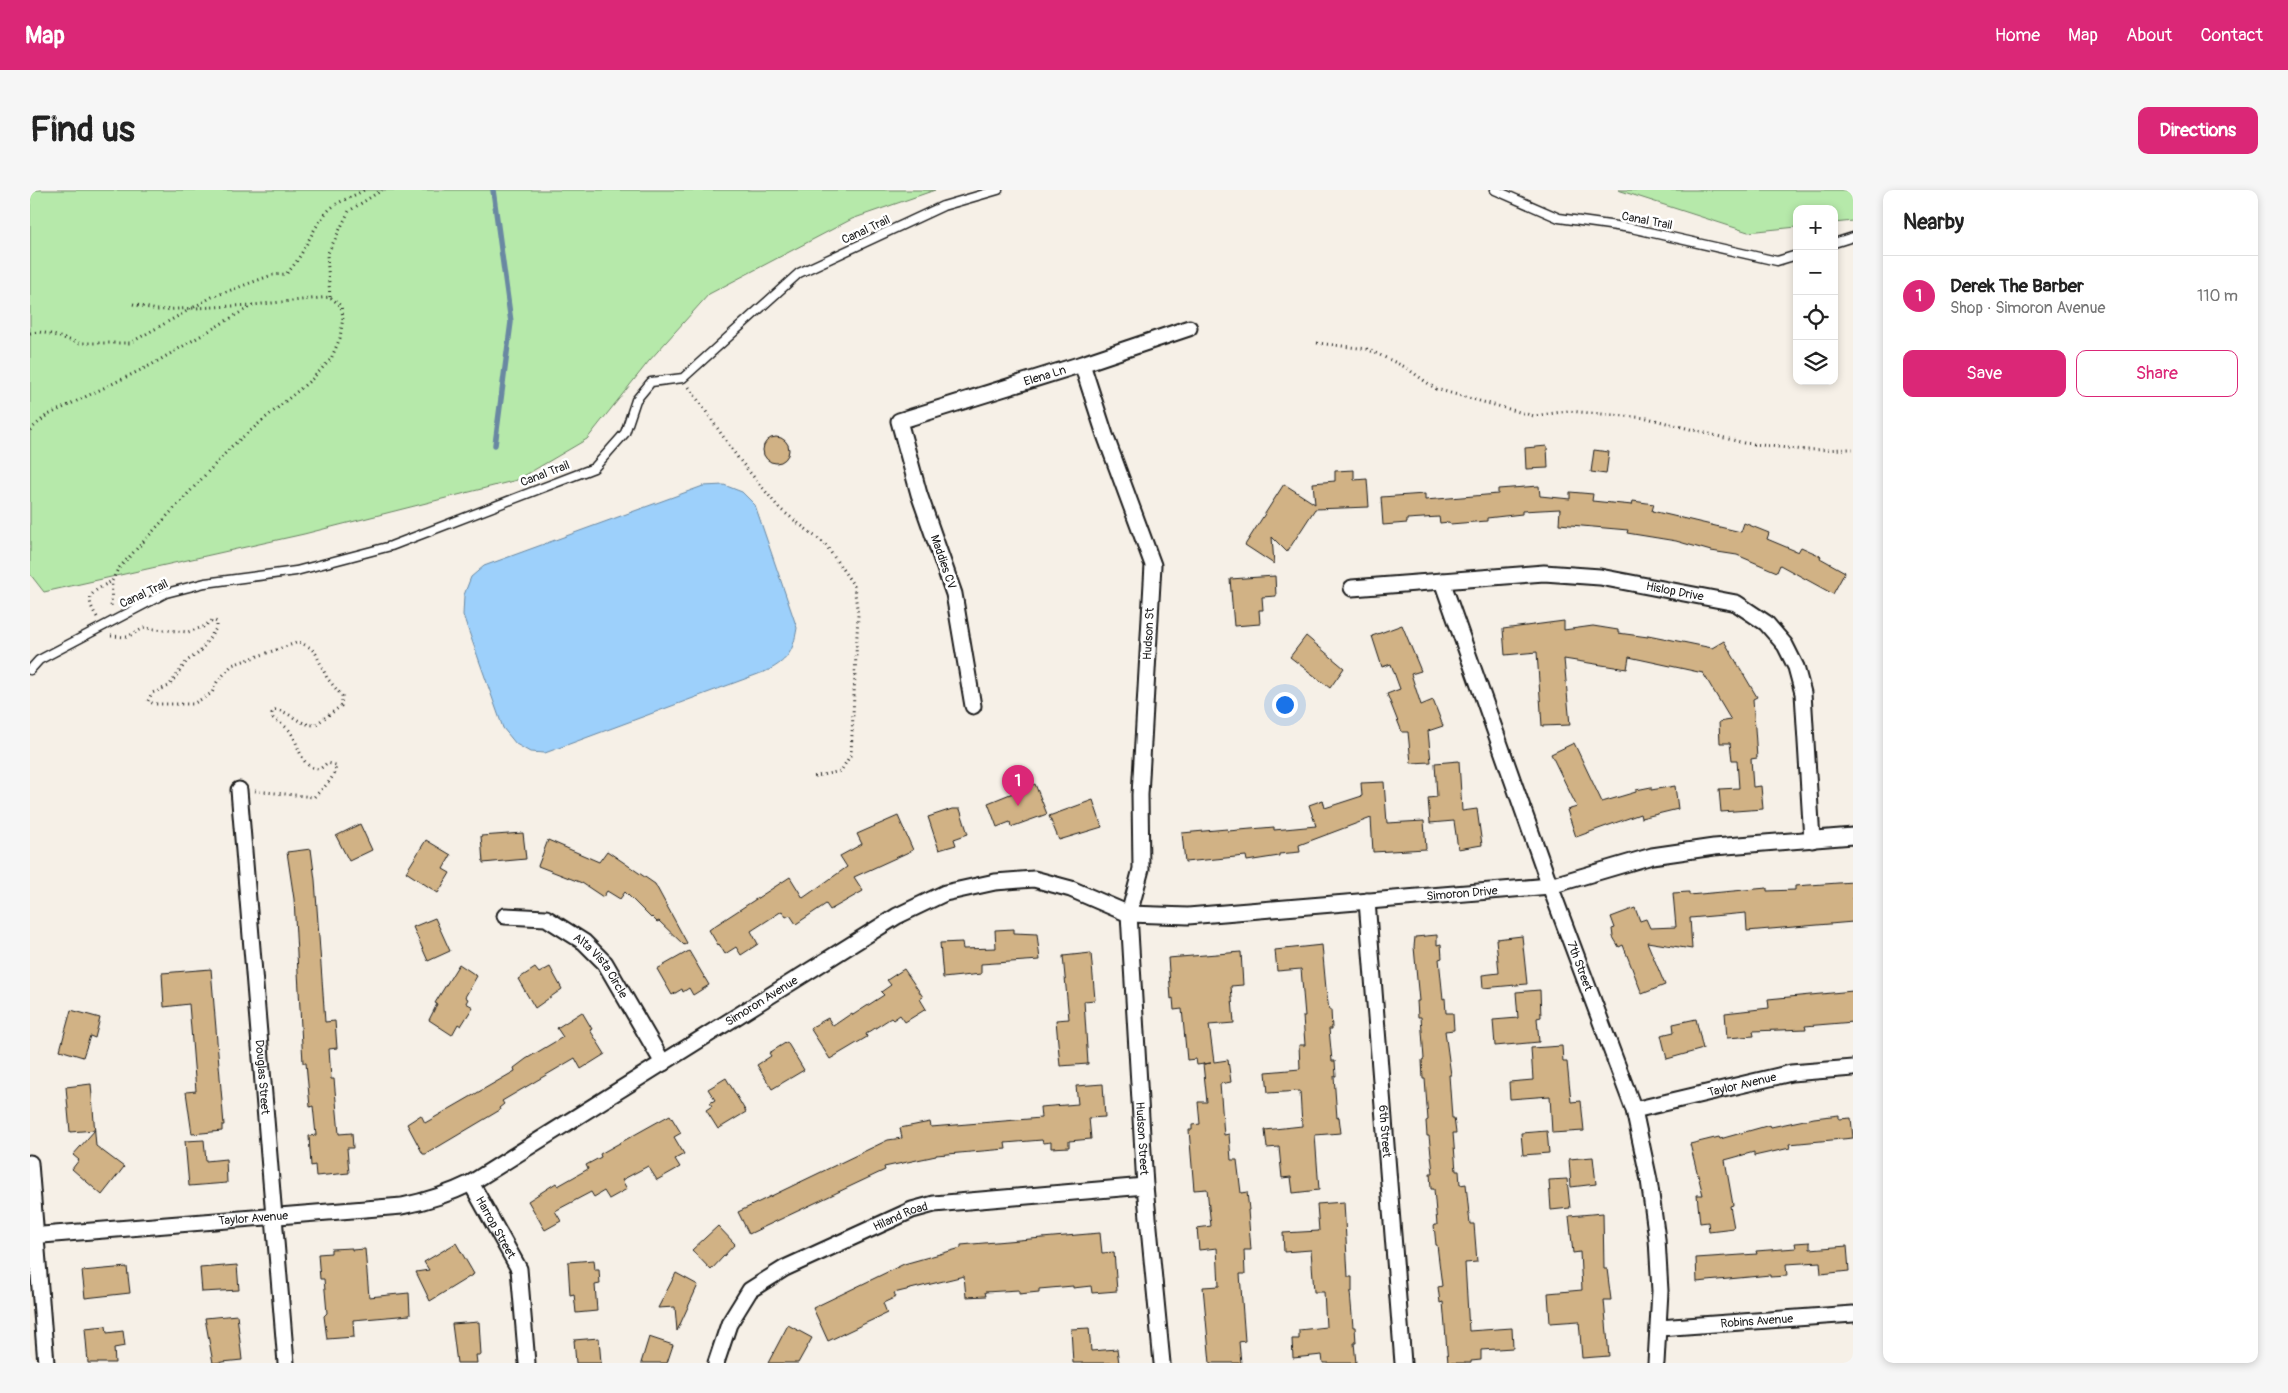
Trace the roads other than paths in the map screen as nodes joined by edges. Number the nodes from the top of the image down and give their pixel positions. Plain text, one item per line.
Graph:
1 (998, 190) edge
2 (1495, 190) edge
3 (1853, 236) edge
4 (1838, 242) edge
5 (1793, 256) edge
6 (1189, 328) dead end
7 (1082, 364) junction
8 (899, 421) joint
9 (1442, 581) junction
10 (1352, 588) dead end
11 (30, 670) edge
12 (974, 706) dead end
13 (239, 790) road end
14 (1853, 836) edge
15 (1812, 840) junction
16 (1550, 886) junction
17 (1071, 889) joint
18 (1367, 901) junction
19 (1129, 914) junction
20 (504, 916) dead end
21 (663, 1063) junction
22 (1853, 1068) edge
23 (1634, 1110) junction
24 (30, 1163) edge
25 (471, 1182) junction
26 (1145, 1186) junction
27 (274, 1217) junction
28 (33, 1235) edge
29 (1853, 1314) edge
30 (1658, 1328) junction
31 (46, 1363) edge
32 (286, 1363) edge
33 (527, 1363) edge
34 (716, 1363) edge
35 (1162, 1363) edge
36 (1403, 1363) edge
37 (1656, 1363) edge

1 - 11 lane, Canal Trail
2 - 5 lane, Canal Trail
3 - 4 lane
6 - 7 street, Elena Ln
7 - 8 street, Elena Ln
7 - 19 street, Hudson St
8 - 12 street, Maddies CV
9 - 10 street, Hislop Drive
9 - 15 street, Hislop Drive
9 - 16 street, 7th Street
13 - 27 street, Douglas Street
14 - 15 street, Simoron Drive
15 - 16 street, Simoron Drive
16 - 18 street, Simoron Drive
16 - 23 street, 7th Street
17 - 19 street, Simoron Drive
17 - 21 street, Simoron Avenue
18 - 19 street, Simoron Drive
18 - 36 street, 6th Street
19 - 26 street, Hudson Street
20 - 21 street, Alta Vista Circle
21 - 25 street, Simoron Avenue
22 - 23 street, Taylor Avenue
23 - 30 street, 7th Street
24 - 28 street
25 - 27 street, Taylor Avenue
25 - 33 street, Harrop Street
26 - 34 street, Hiland Road
26 - 35 street, Hudson Street
27 - 28 street, Taylor Avenue
27 - 32 street, Douglas Street
28 - 31 street
29 - 30 street, Robins Avenue
30 - 37 street, 7th Street

